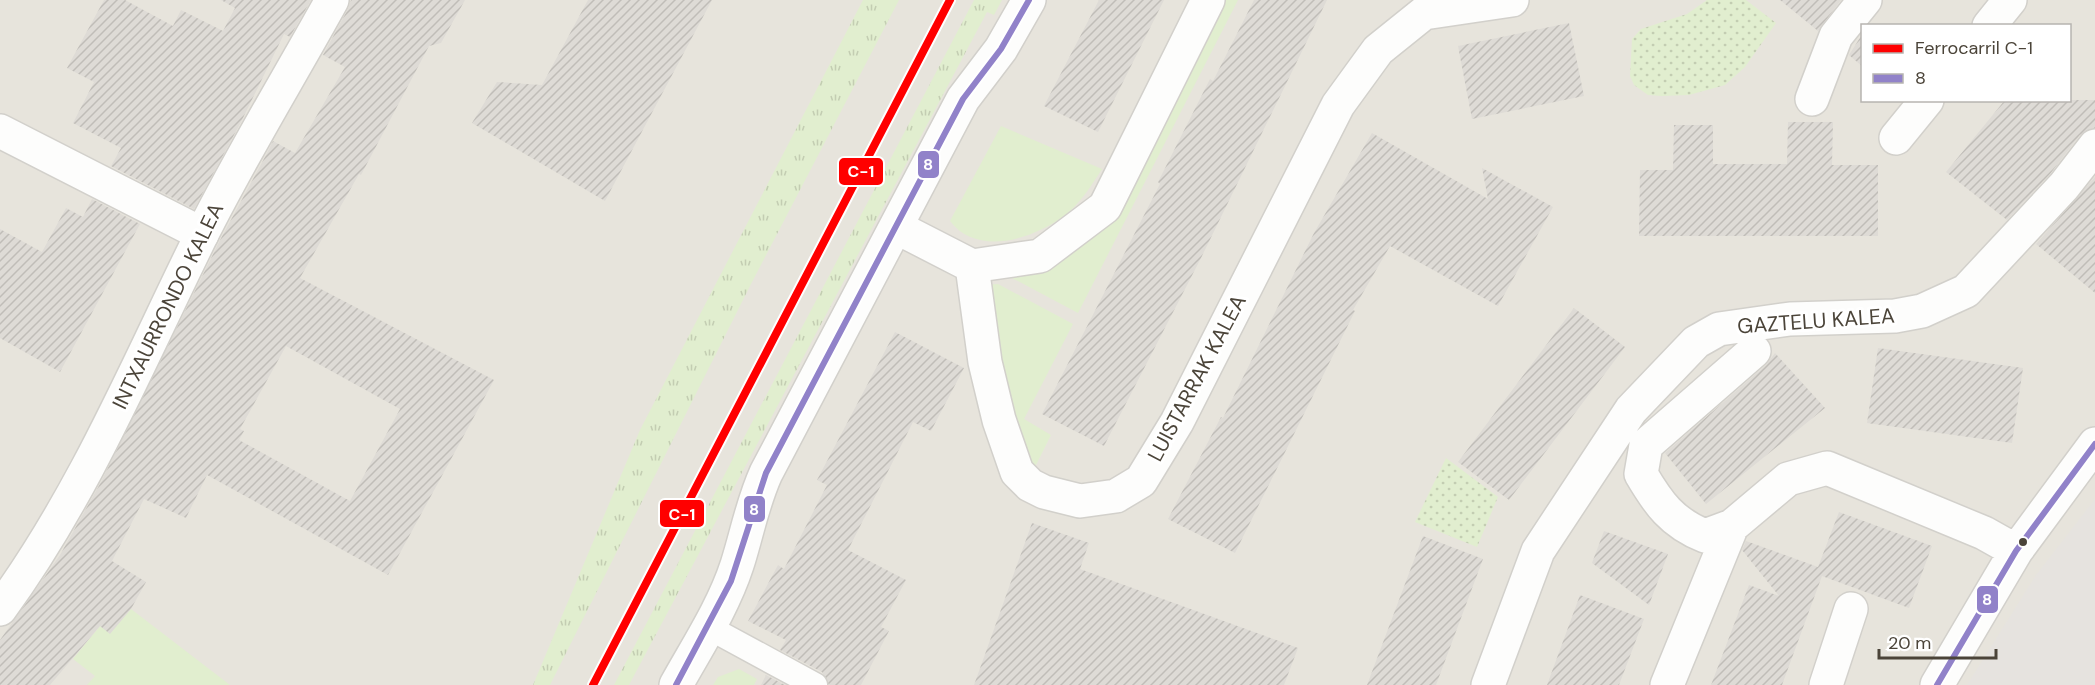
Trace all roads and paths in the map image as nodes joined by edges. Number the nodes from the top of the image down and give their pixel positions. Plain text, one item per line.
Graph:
1 (332, 0) edge
2 (1029, 0) edge
3 (1208, 0) edge
4 (1512, 0) edge
5 (1865, 0) edge
6 (2010, 0) edge
7 (1991, 24) edge
8 (1812, 99) dead end
9 (1925, 102) edge
10 (0, 131) edge
11 (1896, 138) dead end
12 (2095, 146) edge
13 (896, 227) junction
14 (202, 234) junction
15 (972, 266) junction
16 (1754, 351) dead end
17 (2095, 444) edge
18 (1732, 526) junction
19 (2016, 551) junction
20 (0, 609) edge
21 (1851, 609) dead end
22 (708, 627) junction
23 (676, 685) edge
24 (814, 685) edge
25 (1488, 685) edge
26 (1667, 685) edge
27 (1826, 685) edge
28 (1937, 685) edge

1 - 14 street, INTXAURRONDO KALEA
2 - 13 street
3 - 15 street
4 - 15 street, LUISTARRAK KALEA
5 - 8 street
6 - 7 street
9 - 11 street
10 - 14 street
12 - 25 street, GAZTELU KALEA
13 - 15 street
13 - 22 street
14 - 20 street, INTXAURRONDO KALEA
16 - 18 street
17 - 19 street
18 - 19 street
18 - 26 street
19 - 28 street
21 - 27 street
22 - 23 street
22 - 24 lane

